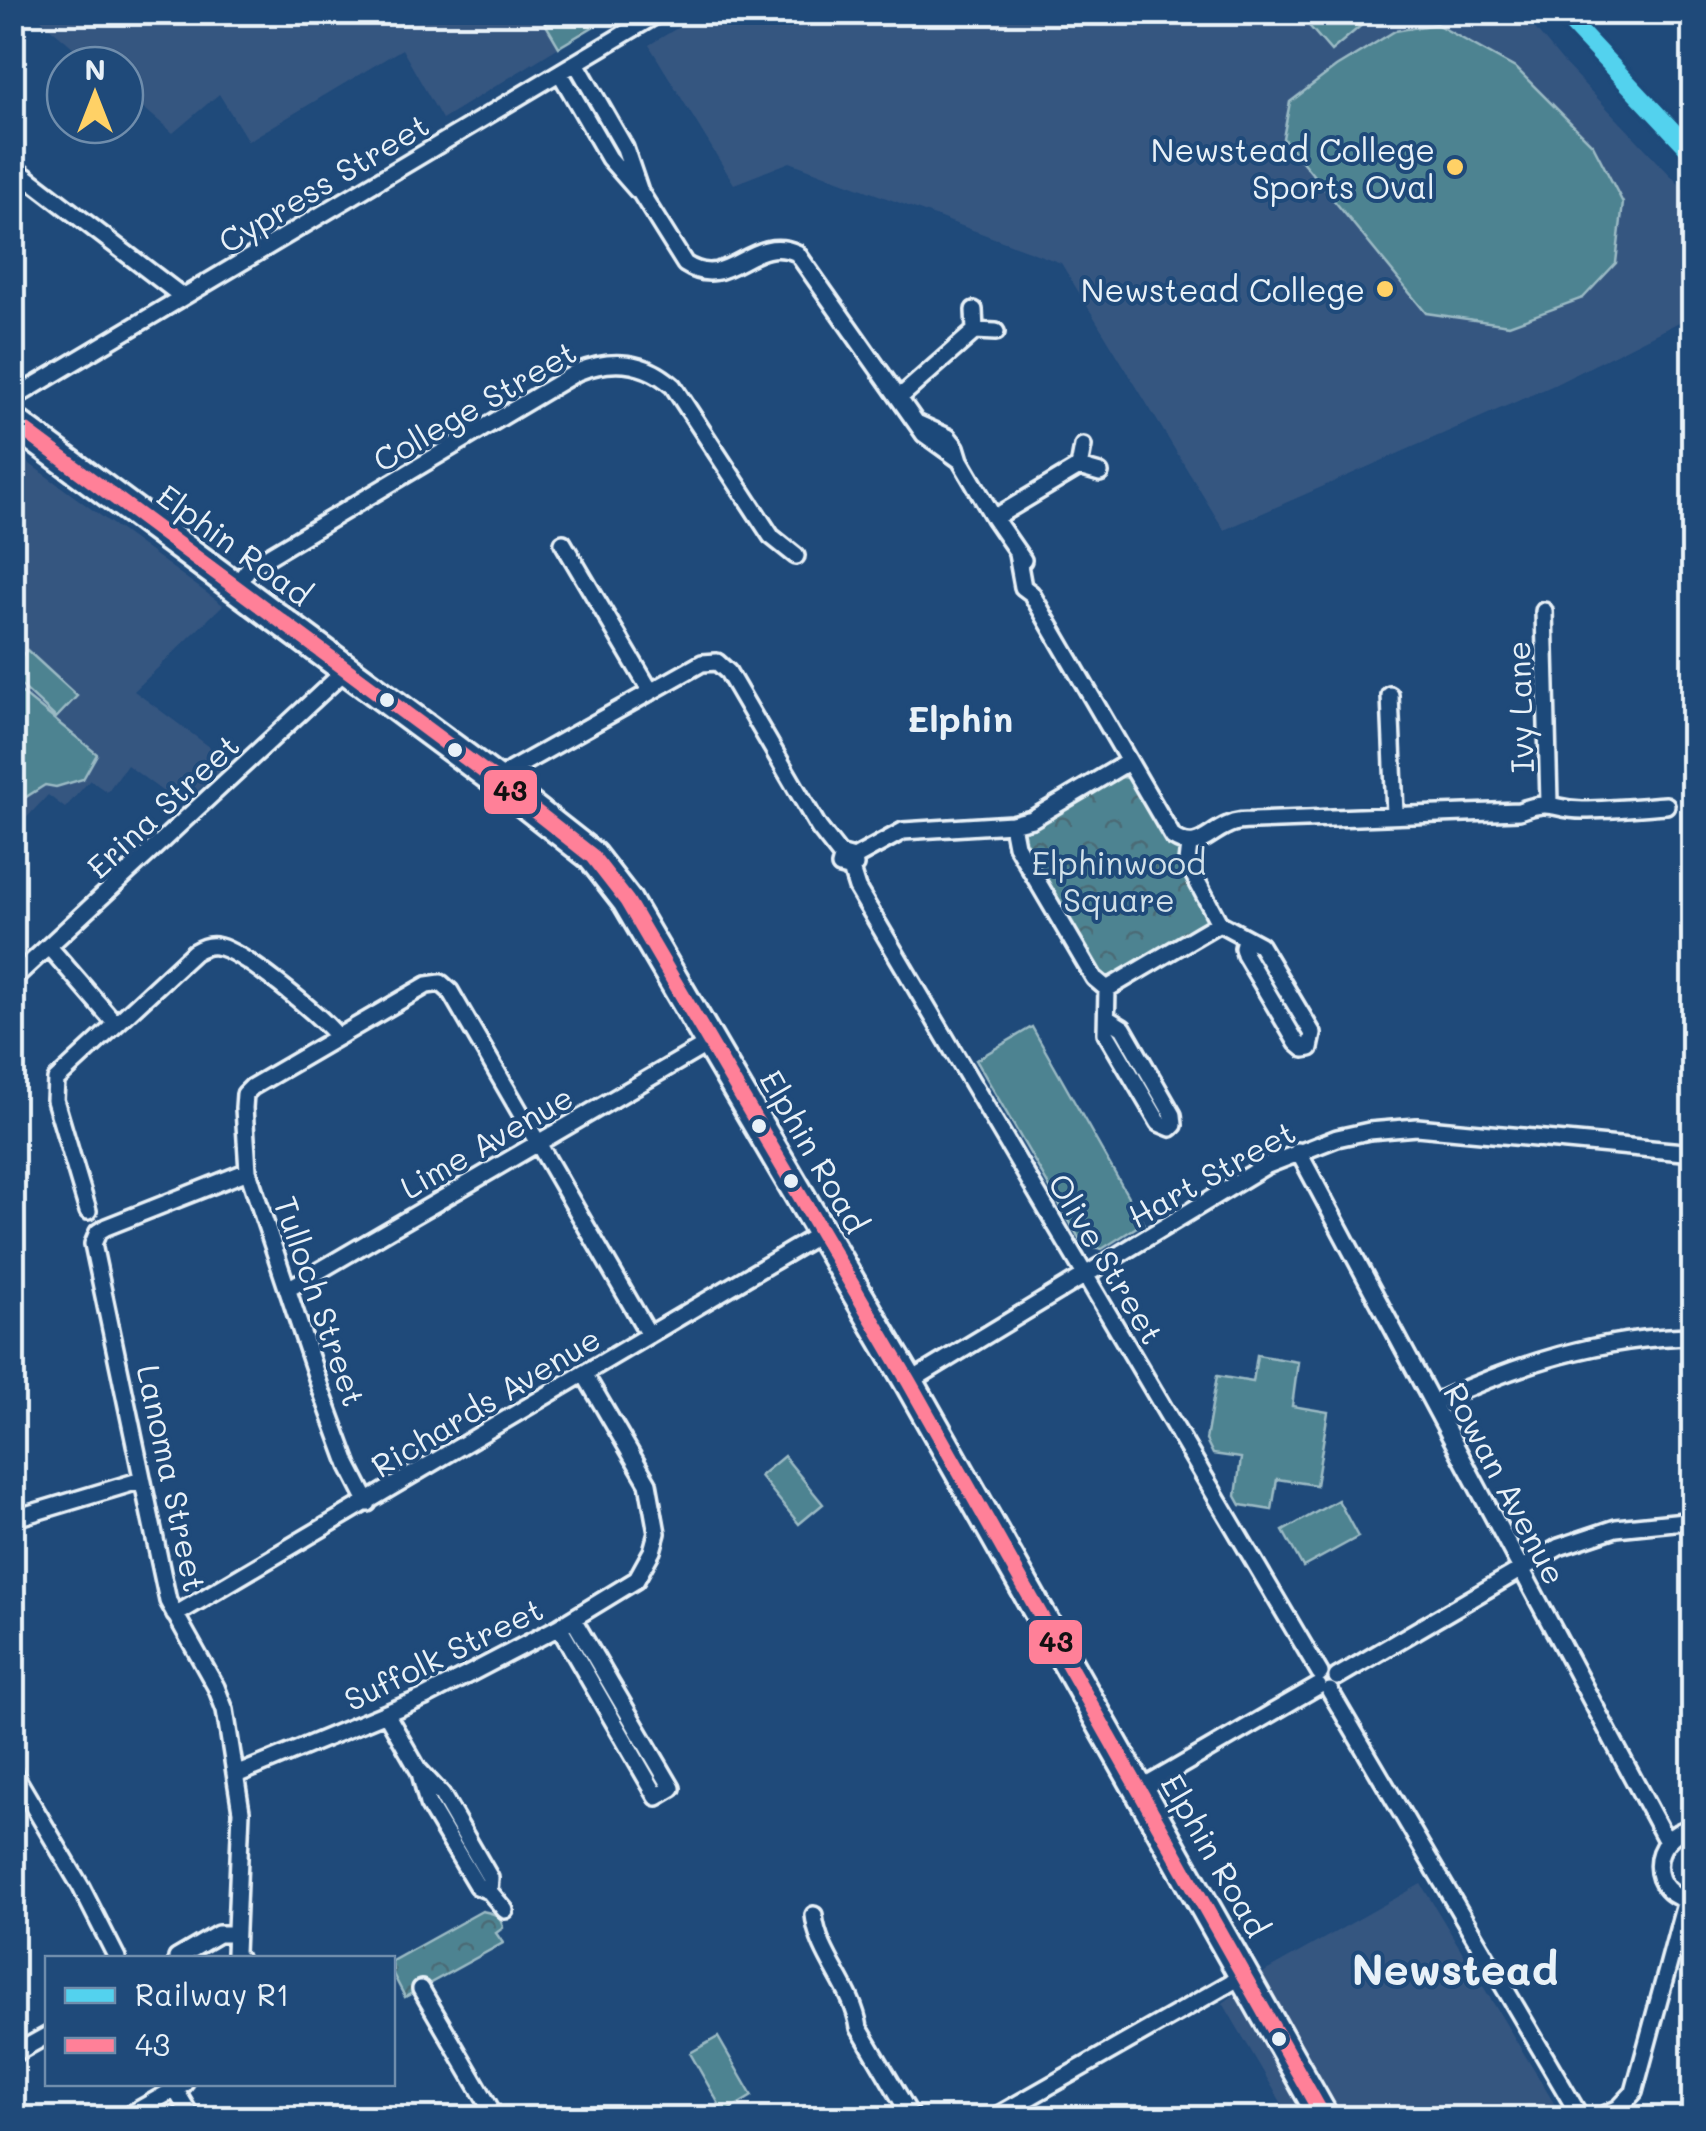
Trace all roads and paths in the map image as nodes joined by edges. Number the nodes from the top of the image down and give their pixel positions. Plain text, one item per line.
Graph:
1 (661, 12) edge
2 (576, 63) junction
3 (560, 73) junction
4 (12, 166) edge
5 (640, 192) junction
6 (182, 298) junction
7 (974, 310) dead end
8 (975, 331) junction
9 (996, 332) dead end
10 (899, 398) junction
11 (12, 399) edge
12 (12, 420) edge
13 (1083, 446) dead end
14 (1078, 467) junction
15 (1100, 472) dead end
16 (994, 518) junction
17 (563, 543) dead end
18 (796, 556) dead end
19 (235, 586) junction
20 (1544, 611) dead end
21 (347, 670) junction
22 (651, 692) junction
23 (1390, 695) dead end
24 (1128, 762) junction
25 (498, 782) junction
26 (1549, 802) junction
27 (1666, 805) dead end
28 (1394, 814) junction
29 (1012, 824) junction
30 (1188, 845) junction
31 (849, 861) junction
32 (1219, 923) junction
33 (1245, 938) junction
34 (49, 946) junction
35 (12, 980) edge
36 (1107, 989) junction
37 (1107, 1018) junction
38 (115, 1023) junction
39 (337, 1036) junction
40 (711, 1042) junction
41 (536, 1144) junction
42 (1298, 1151) junction
43 (1694, 1152) edge
44 (248, 1171) junction
45 (88, 1212) dead end
46 (823, 1232) junction
47 (1085, 1275) junction
48 (288, 1289) junction
49 (648, 1335) junction
50 (1694, 1336) edge
51 (585, 1375) junction
52 (909, 1382) junction
53 (1433, 1403) junction
54 (142, 1480) junction
55 (368, 1503) junction
56 (12, 1520) edge
57 (1694, 1520) edge
58 (1519, 1568) junction
59 (175, 1615) junction
60 (566, 1623) junction
61 (1326, 1682) junction
62 (387, 1715) junction
63 (12, 1770) edge
64 (236, 1776) junction
65 (1139, 1790) junction
66 (1694, 1827) edge
67 (1666, 1840) junction
68 (1690, 1901) edge
69 (505, 1910) dead end
70 (814, 1915) dead end
71 (235, 1934) junction
72 (116, 1956) edge
73 (180, 1956) edge
74 (237, 1956) edge
75 (1244, 1975) junction
76 (421, 1989) dead end
77 (45, 2036) edge
78 (12, 2055) edge
79 (180, 2086) edge
80 (124, 2118) edge
81 (192, 2118) edge
82 (496, 2118) edge
83 (912, 2118) edge
84 (993, 2118) edge
85 (1324, 2118) edge
86 (1581, 2118) edge
87 (1598, 2118) edge

1 - 2 street, Cypress Street
2 - 3 street, Cypress Street
2 - 5 street
3 - 5 street
3 - 6 street, Cypress Street
4 - 6 street
5 - 10 street
6 - 11 street, Cypress Street
7 - 8 street
8 - 9 street
8 - 10 street
10 - 16 street
12 - 19 highway, Elphin Road
13 - 14 street
14 - 15 street
14 - 16 street
16 - 24 street
17 - 22 street
18 - 19 street, College Street
19 - 21 highway, Elphin Road
20 - 26 street, Ivy Lane
21 - 25 highway, Elphin Road
21 - 34 street, Erina Street
22 - 25 street, Olive Street
22 - 31 street, Olive Street
23 - 28 street
24 - 29 street
24 - 30 street
25 - 40 highway, Elphin Road
26 - 27 street
26 - 28 street
28 - 30 street
29 - 31 street
29 - 36 street
30 - 32 street
31 - 47 street, Olive Street
32 - 33 street
32 - 36 street
33 - 33 street
34 - 35 street, Erina Street
34 - 38 street
36 - 37 street
37 - 37 street
38 - 39 street
38 - 45 street
39 - 41 street
39 - 44 street, Tulloch Street
40 - 41 street, Lime Avenue
40 - 46 highway, Elphin Road
41 - 48 street, Lime Avenue
41 - 49 street
42 - 43 street, Hart Street
42 - 47 street, Hart Street
42 - 53 street, Rowan Avenue
44 - 48 street, Tulloch Street
44 - 54 street, Lanoma Street
46 - 49 street, Richards Avenue
46 - 52 highway, Elphin Road
47 - 52 street, Hart Street
47 - 61 street, Olive Street
48 - 55 street, Tulloch Street
49 - 51 street, Richards Avenue
50 - 53 street
51 - 55 street, Richards Avenue
51 - 60 street, Suffolk Street
52 - 65 highway, Elphin Road
53 - 58 street, Rowan Avenue
54 - 56 street
54 - 59 street, Lanoma Street
55 - 59 street, Richards Avenue
57 - 58 street
58 - 61 street
58 - 67 street, Rowan Avenue
59 - 64 street, Lanoma Street
60 - 60 street
60 - 62 street, Suffolk Street
61 - 65 street
61 - 86 street, Olive Street
62 - 64 street, Suffolk Street
62 - 69 street
63 - 72 street
64 - 71 street, Lanoma Street
65 - 75 highway, Elphin Road
66 - 67 street
67 - 68 street
68 - 87 street
70 - 83 street
71 - 73 street
71 - 74 street, Lanoma Street
75 - 84 street
75 - 85 highway, Elphin Road
76 - 82 street
77 - 78 street
79 - 80 street
79 - 81 street

